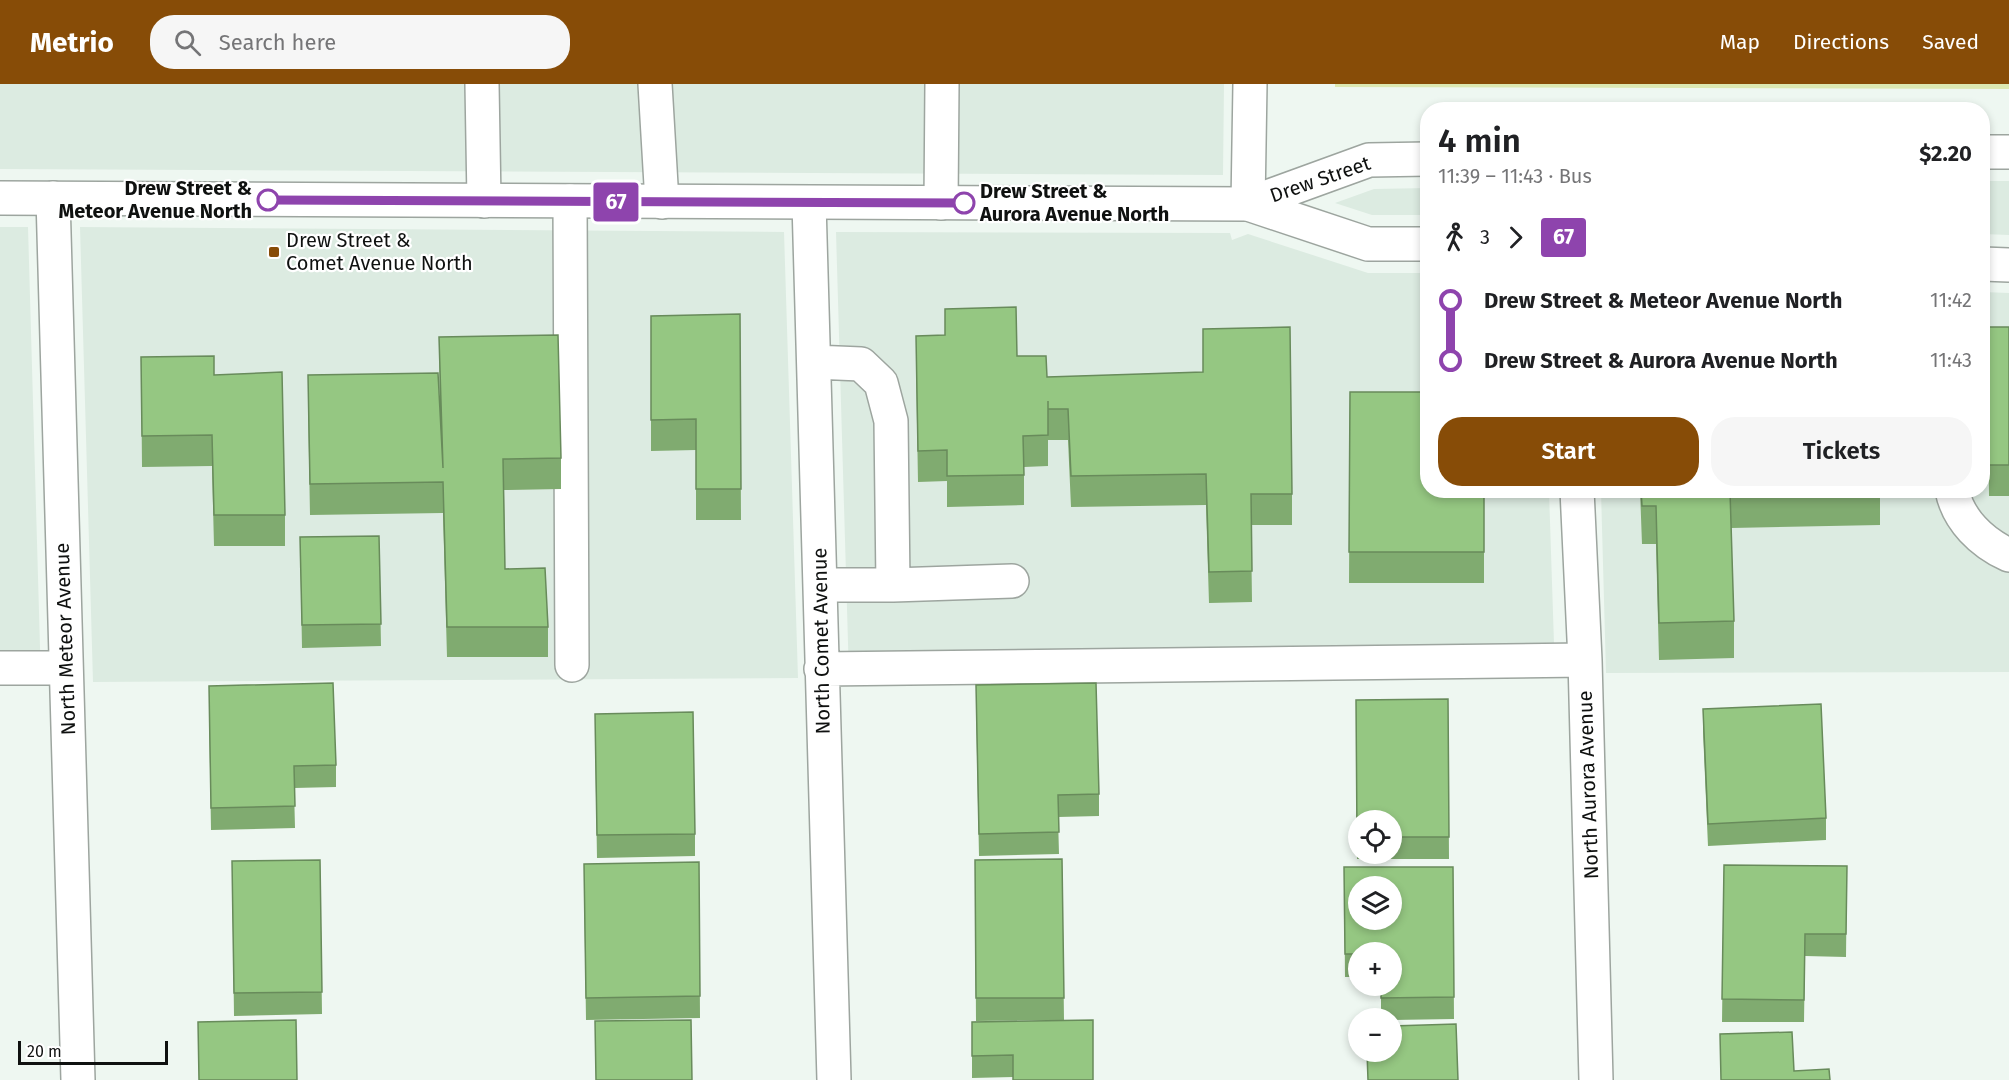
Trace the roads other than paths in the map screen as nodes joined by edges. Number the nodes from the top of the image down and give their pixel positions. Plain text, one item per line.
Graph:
1 (482, 84) edge
2 (655, 84) edge
3 (942, 84) edge
4 (1250, 84) edge
5 (1990, 152) edge
6 (2009, 152) edge
7 (1420, 159) edge
8 (0, 198) edge
9 (53, 198) junction
10 (484, 201) junction
11 (570, 201) junction
12 (662, 202) junction
13 (809, 203) junction
14 (941, 203) junction
15 (1248, 204) junction
16 (1420, 244) edge
17 (1990, 264) edge
18 (2009, 265) edge
19 (814, 362) junction
20 (1577, 498) edge
21 (1954, 498) edge
22 (2009, 555) edge
23 (1012, 581) dead end
24 (820, 585) junction
25 (893, 585) junction
26 (1585, 660) junction
27 (572, 665) dead end
28 (0, 668) edge
29 (66, 668) junction
30 (821, 669) junction
31 (78, 1080) edge
32 (834, 1080) edge
33 (1596, 1080) edge

1 - 10 street
2 - 12 street
3 - 14 street
4 - 15 street
5 - 6 street
7 - 15 street, Drew Street
8 - 9 street, Drew Street
9 - 10 street, Drew Street
9 - 29 street, North Meteor Avenue
10 - 11 street, Drew Street
11 - 12 street, Drew Street
11 - 27 street
12 - 13 street, Drew Street
13 - 14 street, Drew Street
13 - 19 street, North Comet Avenue
14 - 15 street, Drew Street
15 - 16 street, Drew Street
17 - 18 street
19 - 24 street, North Comet Avenue
19 - 25 street
20 - 26 street, North Aurora Avenue
21 - 22 street
23 - 25 street
24 - 25 street
24 - 30 street, North Comet Avenue
26 - 30 street
26 - 33 street, North Aurora Avenue
28 - 29 street
29 - 31 street, North Meteor Avenue
30 - 32 street, North Comet Avenue

